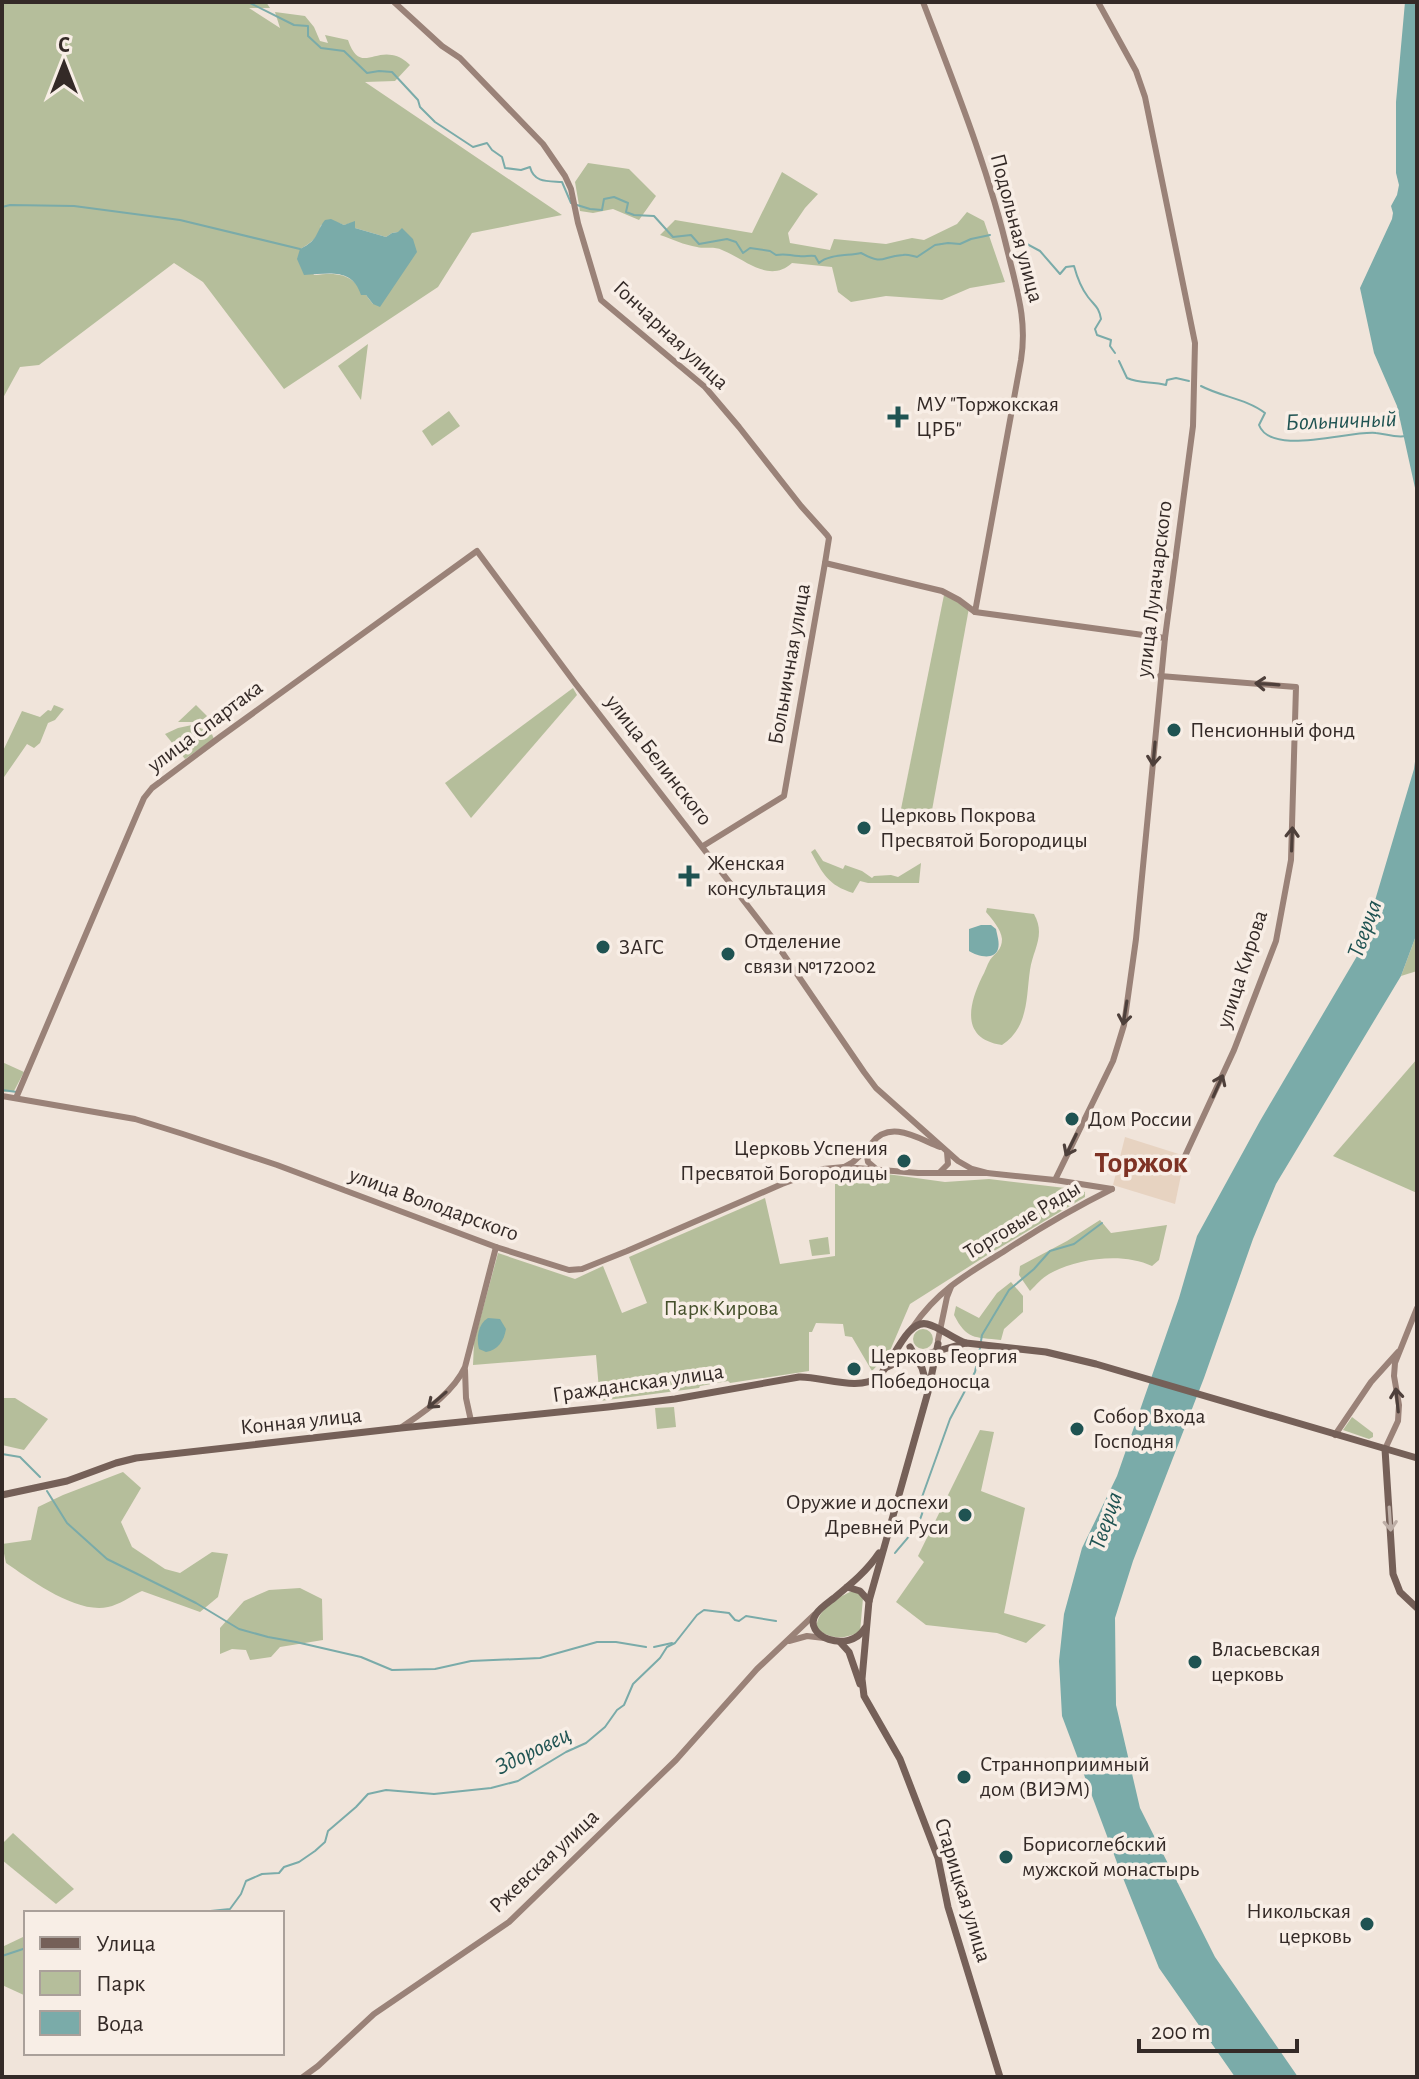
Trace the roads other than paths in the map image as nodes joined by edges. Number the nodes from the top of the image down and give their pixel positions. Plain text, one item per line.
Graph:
1 (394, 2) edge
2 (923, 2) edge
3 (1098, 2) edge
4 (829, 538) joint
5 (477, 551) joint
6 (825, 563) junction
7 (975, 612) junction
8 (1165, 638) junction
9 (1160, 676) junction
10 (703, 846) junction
11 (2, 1096) edge
12 (16, 1098) junction
13 (869, 1147) junction
14 (946, 1150) junction
15 (1185, 1156) dead end
16 (844, 1167) junction
17 (878, 1169) junction
18 (940, 1172) junction
19 (987, 1173) junction
20 (1055, 1180) junction
21 (1112, 1189) joint
22 (496, 1247) junction
23 (953, 1284) junction
24 (1417, 1308) edge
25 (943, 1316) junction
26 (932, 1326) junction
27 (910, 1330) junction
28 (940, 1331) junction
29 (951, 1337) junction
30 (968, 1344) junction
31 (957, 1346) junction
32 (910, 1347) junction
33 (934, 1348) junction
34 (1400, 1349) junction
35 (916, 1357) junction
36 (465, 1367) junction
37 (880, 1374) junction
38 (932, 1375) junction
39 (928, 1392) junction
40 (471, 1421) junction
41 (401, 1428) junction
42 (1335, 1435) junction
43 (1385, 1449) junction
44 (1417, 1458) edge
45 (2, 1495) edge
46 (886, 1537) junction
47 (847, 1587) junction
48 (869, 1601) junction
49 (1417, 1608) edge
50 (817, 1612) junction
51 (865, 1627) junction
52 (825, 1638) junction
53 (838, 1641) junction
54 (785, 1643) junction
55 (864, 1696) junction
56 (303, 2077) edge
57 (1000, 2077) edge

1 - 4 street, Гончарная улица
2 - 7 street, Подольная улица
3 - 8 street, улица Луначарского
4 - 6 street, Больничная улица
5 - 10 street, улица Белинского
5 - 12 street, улица Спартака
6 - 7 street
6 - 10 street, Больничная улица
7 - 8 street
8 - 9 street, улица Луначарского
15 -> 9 street, улица Кирова
9 -> 20 street, улица Луначарского
10 - 14 street, улица Белинского
11 - 12 street, улица Володарского
12 - 22 street, улица Володарского
13 - 14 street, улица Володарского
13 - 16 street, улица Володарского
13 - 17 street
14 - 18 street
14 - 19 street
16 - 17 street, улица Володарского
16 - 22 street, улица Володарского
17 - 18 street, улица Володарского
18 - 19 street, улица Володарского
19 - 20 street, улица Володарского
20 - 21 street, улица Володарского
21 - 23 street, Торговые Ряды
22 - 36 street
23 - 25 street
23 - 27 street, Торговые Ряды
24 - 34 street
25 - 28 street
25 - 29 street
26 - 27 main road
26 - 28 main road
26 - 33 main road
27 - 32 main road
27 - 37 main road
28 - 29 main road
28 - 33 street
29 - 30 main road
30 - 31 main road, Гражданская улица
30 - 42 main road
31 - 33 main road, Гражданская улица
31 - 38 main road
32 - 33 main road
32 - 35 main road
33 - 35 main road, Гражданская улица
33 - 38 main road
34 - 42 street
43 -> 34 street
35 - 37 main road, Гражданская улица
35 - 39 main road
36 - 40 street
36 -> 41 street
37 - 40 main road, Гражданская улица
38 - 39 main road
39 - 46 main road
40 - 41 main road, Гражданская улица
41 - 45 main road, Конная улица
42 - 43 main road
43 - 44 main road
43 -> 49 main road
46 - 47 main road
46 - 48 main road
47 - 48 main road
47 - 50 main road
48 - 51 main road
50 - 52 main road
50 - 54 street, Ржевская улица
51 - 53 main road
51 - 55 main road, Старицкая улица
52 - 53 main road
52 - 54 street
53 - 55 main road
54 - 56 street, Ржевская улица
55 - 57 main road, Старицкая улица

